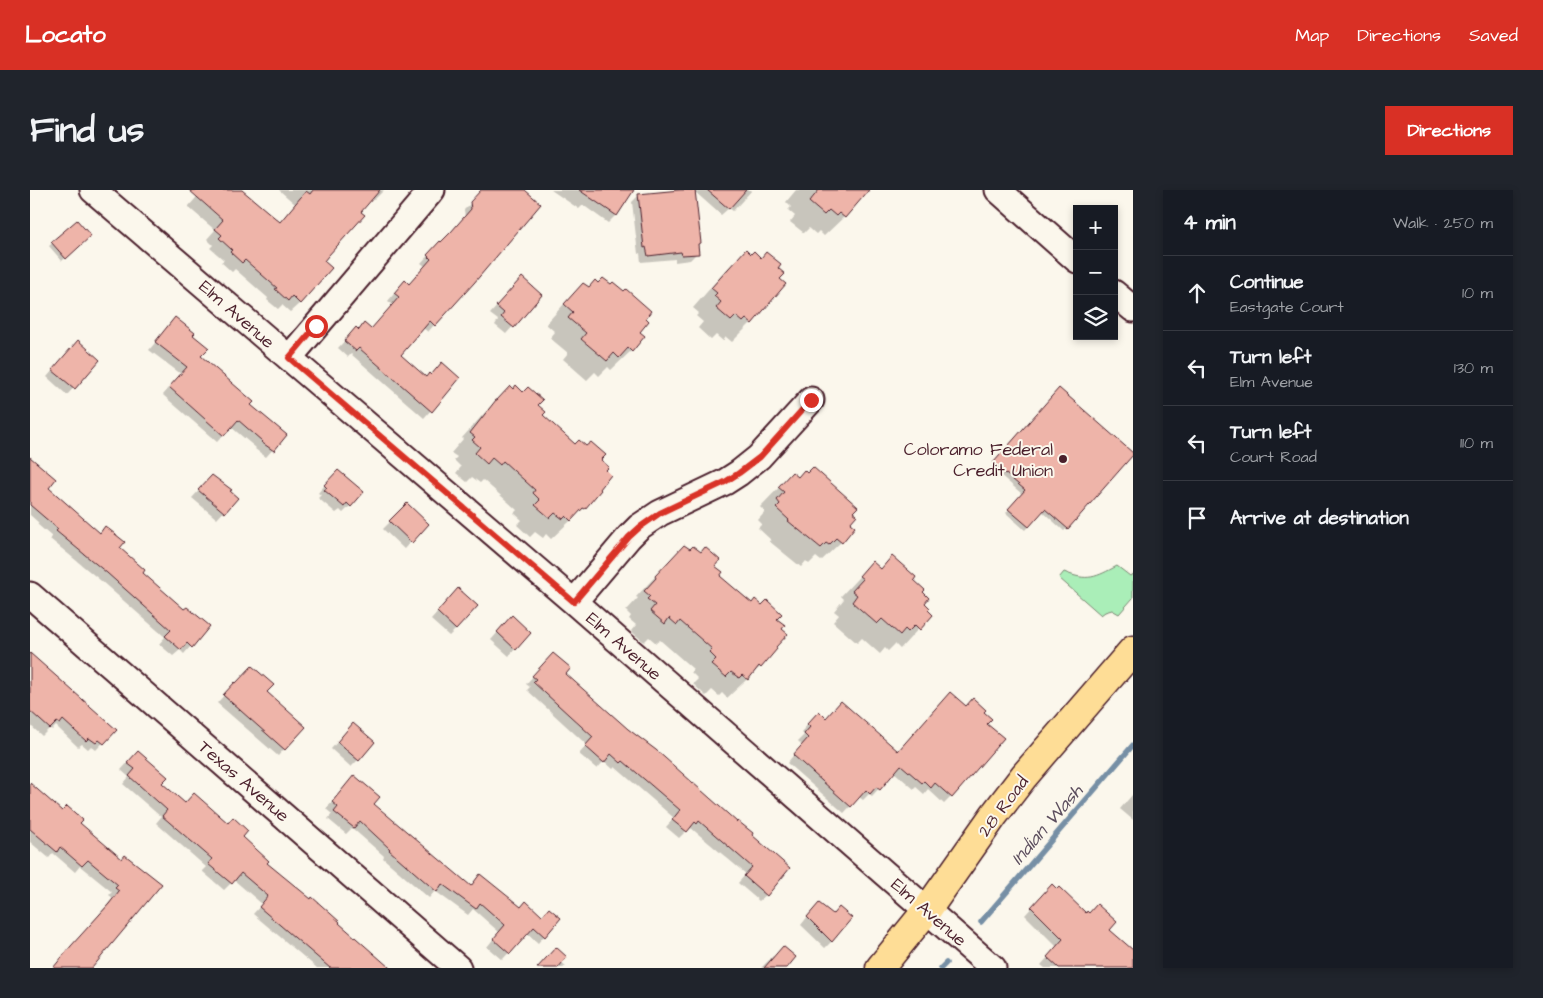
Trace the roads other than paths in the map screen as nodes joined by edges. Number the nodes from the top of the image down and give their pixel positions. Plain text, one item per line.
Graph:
1 (93, 190) edge
2 (432, 190) edge
3 (998, 190) edge
4 (1073, 256) edge
5 (1116, 295) edge
6 (1133, 310) edge
7 (289, 358) junction
8 (811, 400) dead end
9 (30, 595) edge
10 (574, 602) junction
11 (1133, 650) edge
12 (927, 910) junction
13 (458, 968) edge
14 (880, 968) edge
15 (993, 968) edge

1 - 7 street, Elm Avenue
2 - 7 street
3 - 4 street
5 - 6 street
7 - 10 street, Elm Avenue
8 - 10 street
9 - 13 street, Texas Avenue
10 - 12 street, Elm Avenue
11 - 12 main road, 28 Road
12 - 14 main road, 28 Road
12 - 15 street, Elm Avenue

